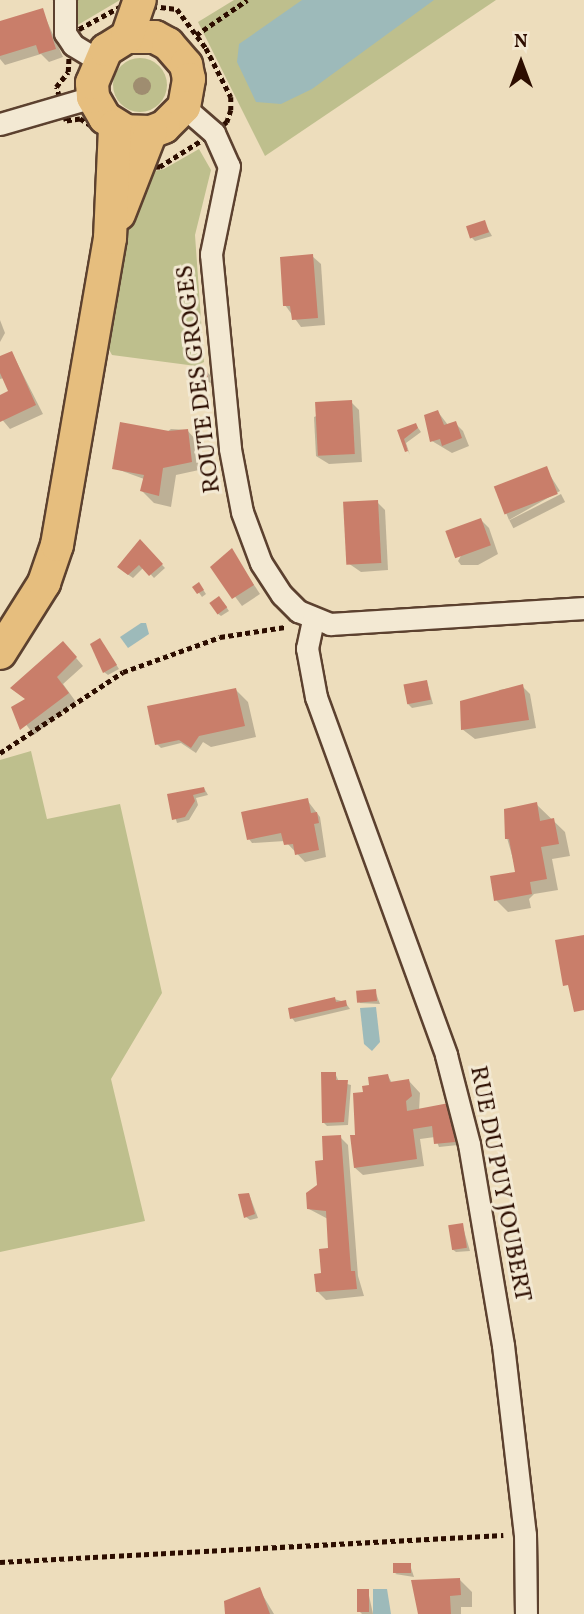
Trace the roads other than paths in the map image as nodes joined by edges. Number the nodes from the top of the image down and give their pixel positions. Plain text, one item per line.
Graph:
1 (65, 0) edge
2 (150, 3) edge
3 (127, 37) junction
4 (181, 43) junction
5 (85, 52) junction
6 (93, 97) junction
7 (184, 107) junction
8 (0, 124) edge
9 (115, 126) junction
10 (150, 132) junction
11 (125, 168) junction
12 (584, 608) edge
13 (313, 620) junction
14 (0, 653) edge
15 (526, 1614) edge

1 - 5 street
2 - 3 main road
2 - 4 main road
3 - 4 main road
3 - 5 main road
4 - 7 main road
5 - 6 main road
6 - 8 street
6 - 9 main road
7 - 10 main road
7 - 13 street, ROUTE DES GROGES
9 - 10 main road
9 - 11 main road
10 - 11 main road
11 - 14 main road
12 - 13 street
13 - 15 street, RUE DU PUY JOUBERT

